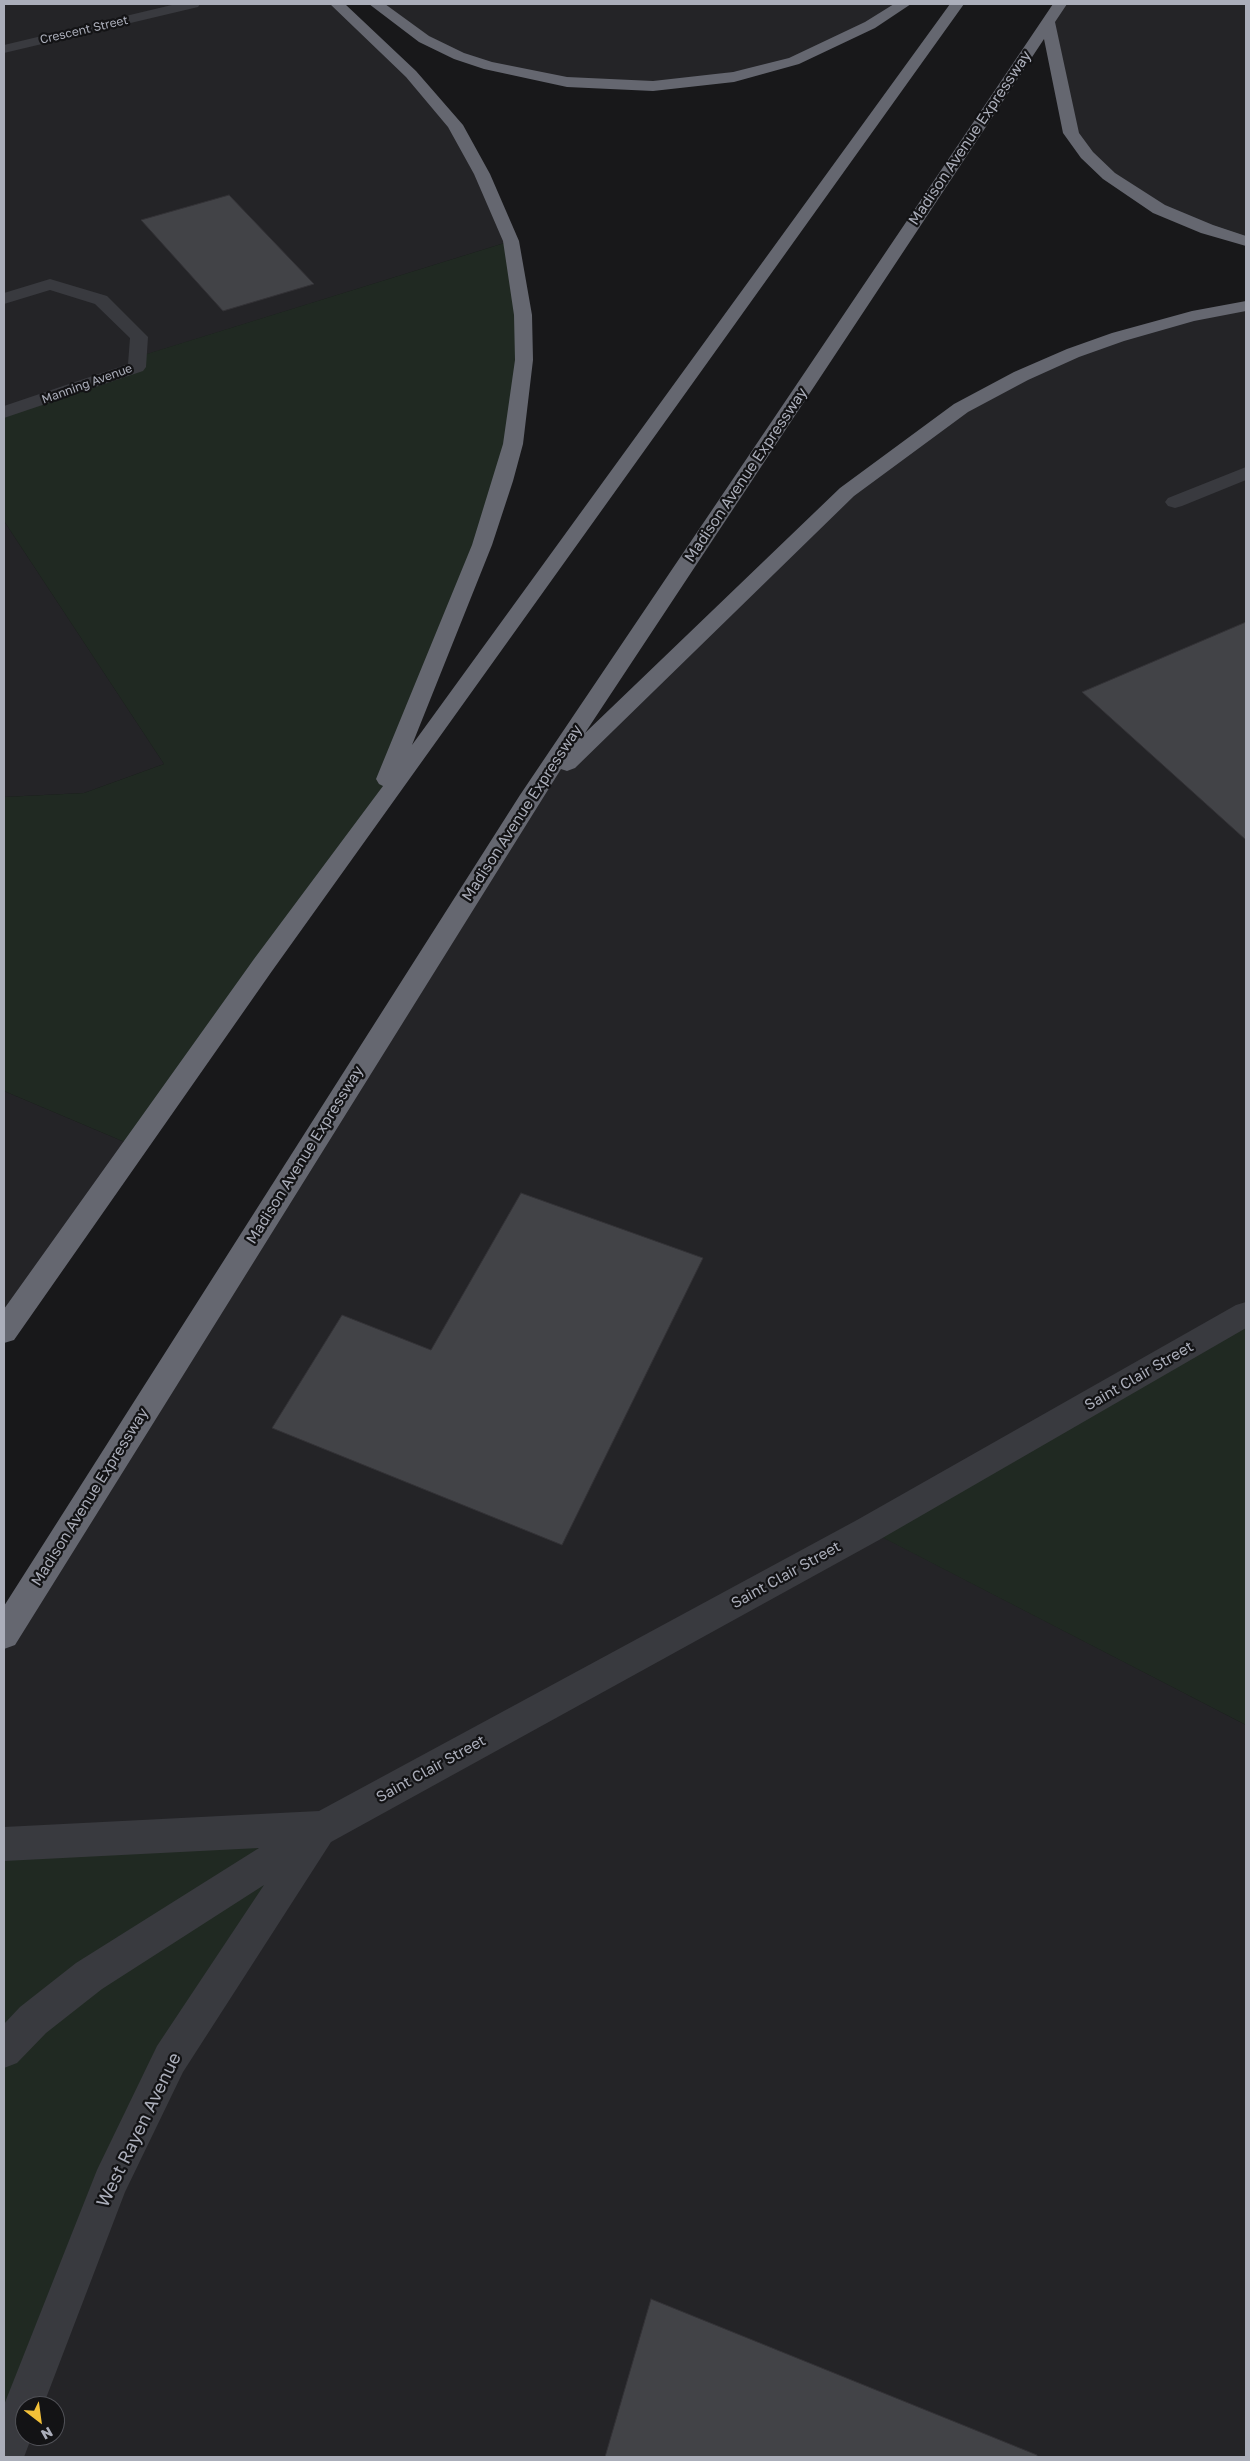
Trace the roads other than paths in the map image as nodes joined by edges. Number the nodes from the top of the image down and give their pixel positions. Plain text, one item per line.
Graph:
1 (193, 4) edge
2 (337, 4) edge
3 (376, 4) edge
4 (904, 4) edge
5 (957, 4) edge
6 (1060, 4) edge
7 (1048, 22) junction
8 (4, 49) edge
9 (1246, 241) edge
10 (4, 300) edge
11 (1246, 306) edge
12 (4, 412) edge
13 (1246, 473) edge
14 (1175, 502) dead end
15 (528, 801) junction
16 (370, 820) junction
17 (1246, 1314) edge
18 (4, 1331) edge
19 (4, 1634) edge
20 (322, 1828) junction
21 (4, 1844) edge
22 (4, 2050) edge
23 (4, 2456) edge

1 - 8 street, Crescent Street
2 - 16 highway
3 - 4 highway
5 - 16 highway
6 - 7 highway, Madison Avenue Expressway
7 - 9 highway
7 - 15 highway, Madison Avenue Expressway
10 - 12 street, Manning Avenue
11 - 15 highway
13 - 14 street
15 - 19 highway, Madison Avenue Expressway
16 - 18 highway
17 - 20 street, Saint Clair Street
20 - 21 street, Saint Clair Street
20 - 22 street, Saint Clair Street
20 - 23 street, West Rayen Avenue

